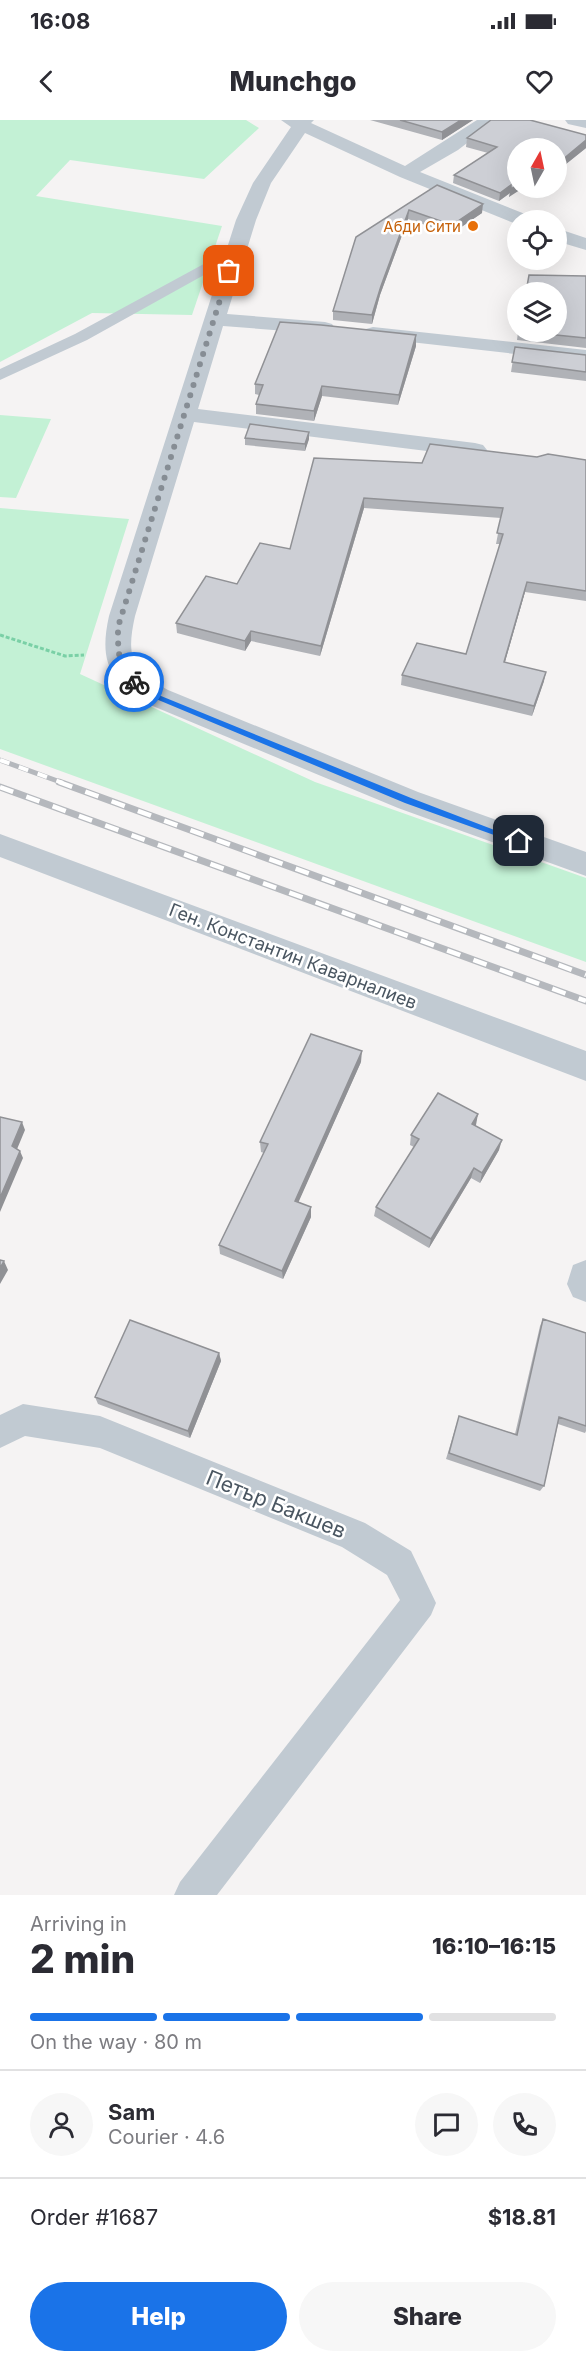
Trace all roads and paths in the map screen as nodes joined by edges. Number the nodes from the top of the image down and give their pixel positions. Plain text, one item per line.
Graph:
1 (488, 120) edge
2 (574, 120) edge
3 (299, 122) edge
4 (586, 123) edge
5 (406, 173) junction
6 (507, 214) edge
7 (567, 238) edge
8 (586, 244) edge
9 (235, 252) junction
10 (215, 319) junction
11 (586, 356) edge
12 (0, 375) edge
13 (184, 414) junction
14 (501, 453) edge
15 (0, 635) edge
16 (118, 654) junction
17 (0, 845) edge
18 (586, 864) edge
19 (586, 1066) edge
20 (586, 1278) edge
21 (586, 1284) edge
22 (11, 1426) edge
23 (193, 1895) edge

1 - 5 street
2 - 4 street
3 - 5 street
3 - 9 street
5 - 6 street
7 - 8 street
9 - 10 street
9 - 12 lane
10 - 11 street
10 - 13 street
13 - 14 street
13 - 16 street
15 - 16 path
16 - 18 street
17 - 19 street, Ген. Константин Каварналиев
20 - 21 street
22 - 23 lane, Петър Бакшев

